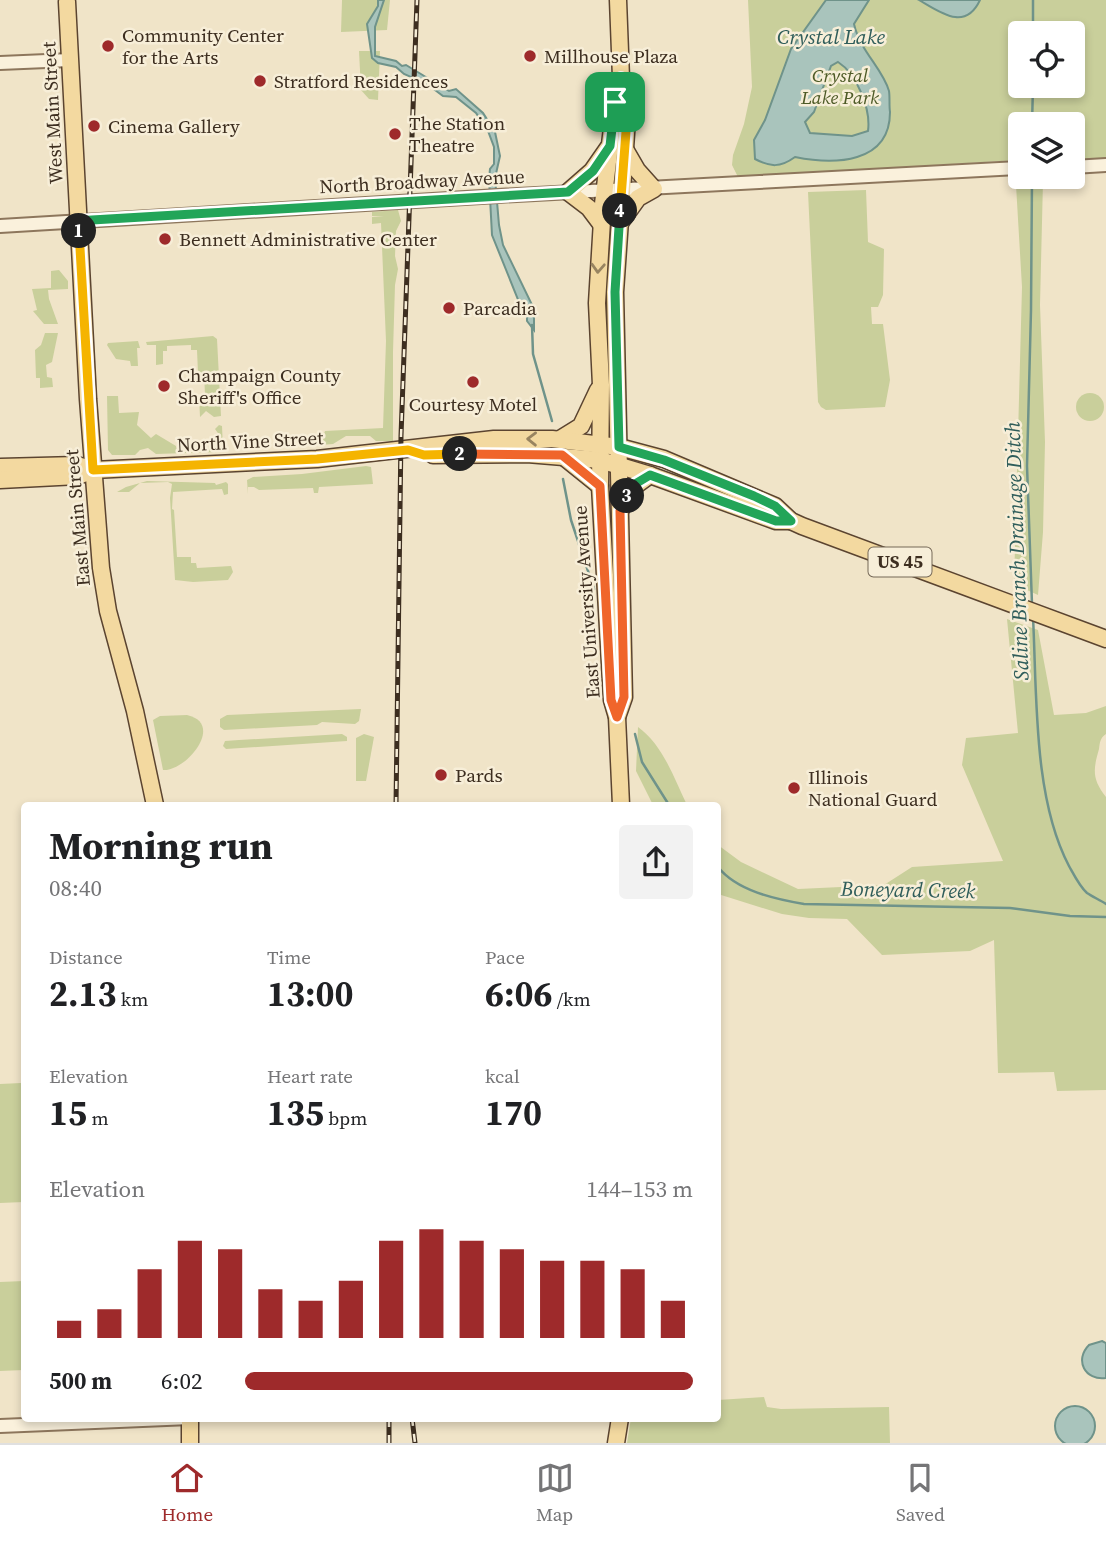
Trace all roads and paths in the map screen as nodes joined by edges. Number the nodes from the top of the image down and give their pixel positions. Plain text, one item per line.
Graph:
1 (618, 0) edge
2 (67, 1) edge
3 (70, 60) junction
4 (0, 63) edge
5 (621, 78) junction
6 (610, 146) junction
7 (626, 150) junction
8 (1106, 165) edge
9 (1085, 166) edge
10 (1008, 169) edge
11 (654, 189) junction
12 (605, 190) junction
13 (622, 190) junction
14 (568, 192) junction
15 (78, 221) junction
16 (601, 224) junction
17 (619, 225) junction
18 (0, 226) edge
19 (601, 385) junction
20 (561, 447) junction
21 (619, 447) junction
22 (600, 452) junction
23 (618, 465) junction
24 (0, 467) edge
25 (93, 470) junction
26 (650, 475) junction
27 (0, 480) edge
28 (600, 486) junction
29 (620, 511) junction
30 (791, 521) junction
31 (1106, 639) edge
32 (617, 717) junction
33 (154, 802) edge
34 (621, 802) edge
35 (95, 1422) edge
36 (190, 1422) edge
37 (620, 1422) edge
38 (630, 1422) edge
39 (0, 1426) edge
40 (190, 1443) edge
41 (616, 1443) edge
42 (627, 1443) edge

1 - 5 main road
2 - 3 main road, West Main Street
3 - 4 street
3 - 15 main road, West Main Street
5 - 6 main road, East University Avenue
5 - 7 main road, East University Avenue
6 - 12 main road, East University Avenue
6 - 14 main road
7 - 11 main road
7 - 13 main road, East University Avenue
8 - 9 street
10 - 11 street, North Broadway Avenue
11 - 13 street, North Broadway Avenue
11 - 17 main road
12 - 13 street, North Broadway Avenue
12 - 14 street, North Broadway Avenue
12 - 16 main road, East University Avenue
13 - 17 main road, East University Avenue
14 - 15 street, North Broadway Avenue
14 - 16 main road
15 - 18 street, North Broadway Avenue
15 - 25 main road, East Main Street
16 -> 19 main road, East University Avenue
17 - 21 main road, East University Avenue
19 - 20 main road
19 - 22 main road, East University Avenue
20 - 22 main road, North Vine Street
20 - 25 main road, North Vine Street
20 - 28 main road
21 - 22 main road
21 - 23 main road, East University Avenue
21 - 30 main road, US 45
22 - 23 main road, US 45
22 - 28 main road, East University Avenue
23 - 26 main road, US 45
23 - 29 main road, East University Avenue
24 - 25 main road
25 - 27 main road
25 - 33 main road, East Main Street
26 - 29 main road
26 - 30 main road, US 45
28 - 32 main road, East University Avenue
29 - 32 main road, East University Avenue
30 - 31 main road, US 45
32 - 34 main road, East University Avenue
35 - 39 street
36 - 40 main road
37 - 41 main road
38 - 42 main road

